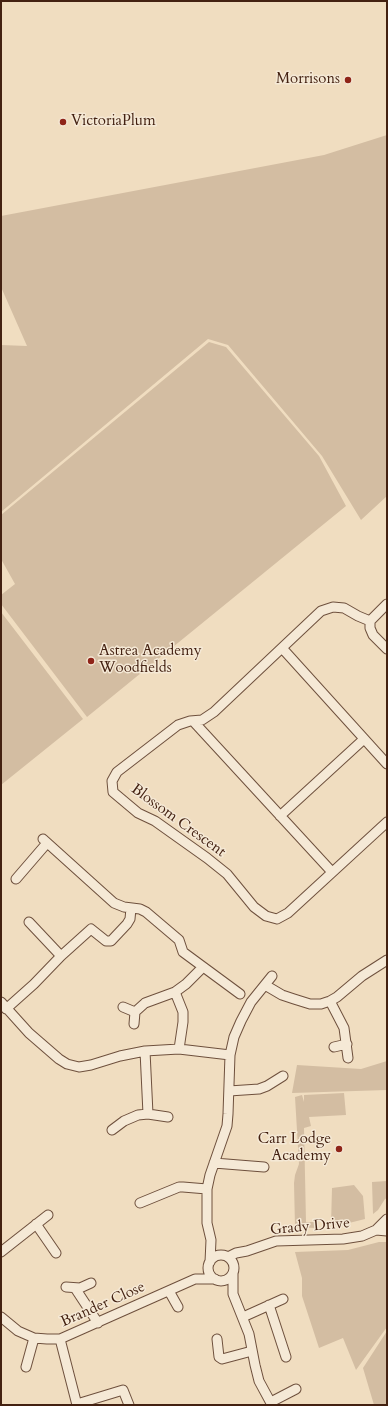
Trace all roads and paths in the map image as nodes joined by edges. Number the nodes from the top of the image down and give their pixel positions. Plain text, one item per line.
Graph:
1 (387, 604) edge
2 (370, 621) junction
3 (282, 648) junction
4 (387, 649) edge
5 (193, 721) junction
6 (364, 739) junction
7 (387, 764) edge
8 (280, 816) junction
9 (387, 822) edge
10 (332, 872) junction
11 (16, 879) dead end
12 (131, 908) junction
13 (29, 922) dead end
14 (61, 956) junction
15 (387, 960) edge
16 (203, 967) junction
17 (272, 976) dead end
18 (265, 985) junction
19 (175, 992) junction
20 (240, 994) dead end
21 (330, 1001) junction
22 (4, 1006) edge
23 (123, 1007) dead end
24 (135, 1012) junction
25 (134, 1024) dead end
26 (347, 1044) junction
27 (334, 1047) dead end
28 (179, 1049) junction
29 (145, 1051) junction
30 (230, 1055) junction
31 (348, 1058) dead end
32 (283, 1076) dead end
33 (229, 1091) junction
34 (148, 1114) junction
35 (168, 1117) dead end
36 (112, 1130) dead end
37 (214, 1163) junction
38 (264, 1167) dead end
39 (207, 1189) junction
40 (140, 1203) dead end
41 (48, 1215) dead end
42 (387, 1219) edge
43 (36, 1224) junction
44 (376, 1230) junction
45 (387, 1231) edge
46 (211, 1240) junction
47 (247, 1251) junction
48 (1, 1252) edge
49 (56, 1253) dead end
50 (226, 1256) junction
51 (209, 1264) junction
52 (233, 1272) junction
53 (195, 1279) junction
54 (217, 1280) junction
55 (91, 1283) dead end
56 (169, 1291) junction
57 (233, 1294) junction
58 (284, 1299) dead end
59 (269, 1305) junction
60 (178, 1307) dead end
61 (1, 1317) edge
62 (243, 1317) junction
63 (98, 1323) junction
64 (34, 1338) junction
65 (60, 1339) junction
66 (217, 1339) dead end
67 (252, 1351) junction
68 (286, 1357) dead end
69 (26, 1367) dead end
70 (296, 1389) dead end
71 (77, 1404) edge
72 (272, 1404) edge
73 (129, 1405) edge

1 - 2 street
2 - 3 street, Blossom Crescent
2 - 4 street
3 - 5 street, Blossom Crescent
3 - 6 street
5 - 8 street
5 - 10 street, Blossom Crescent
6 - 7 street
6 - 8 street
8 - 10 street
9 - 10 street, Blossom Crescent
11 - 12 street
12 - 14 street
12 - 16 street
13 - 14 street
14 - 22 street
15 - 21 street
16 - 19 street
16 - 20 street
17 - 18 street
18 - 21 street
18 - 30 street
19 - 24 street
19 - 28 street
21 - 26 street
22 - 29 street
23 - 24 street
24 - 25 street
26 - 27 street
26 - 31 street
28 - 29 street
28 - 30 street
29 - 34 street
30 - 33 street
32 - 33 street
33 - 37 street
34 - 35 street
34 - 36 street
37 - 38 street
37 - 39 street
39 - 40 street
39 - 46 street
41 - 43 street
42 - 44 street, Grady Drive
43 - 48 street
43 - 49 street
44 - 45 street, Grady Drive
44 - 47 street, Grady Drive
46 - 50 street
46 - 51 street
47 - 50 street, Grady Drive
47 - 52 street
50 - 51 street
50 - 52 street
51 - 53 street, Brander Close
51 - 54 street
52 - 54 street
52 - 57 street
53 - 54 street, Brander Close
53 - 56 street, Brander Close
54 - 57 street
55 - 63 street
56 - 60 street
56 - 63 street, Brander Close
57 - 62 street
58 - 59 street
59 - 62 street
59 - 68 street
61 - 64 street, Brander Close
62 - 67 street
63 - 65 street, Brander Close
64 - 65 street, Brander Close
64 - 69 street
65 - 71 street
66 - 67 street
67 - 72 street
70 - 72 street
71 - 73 street

